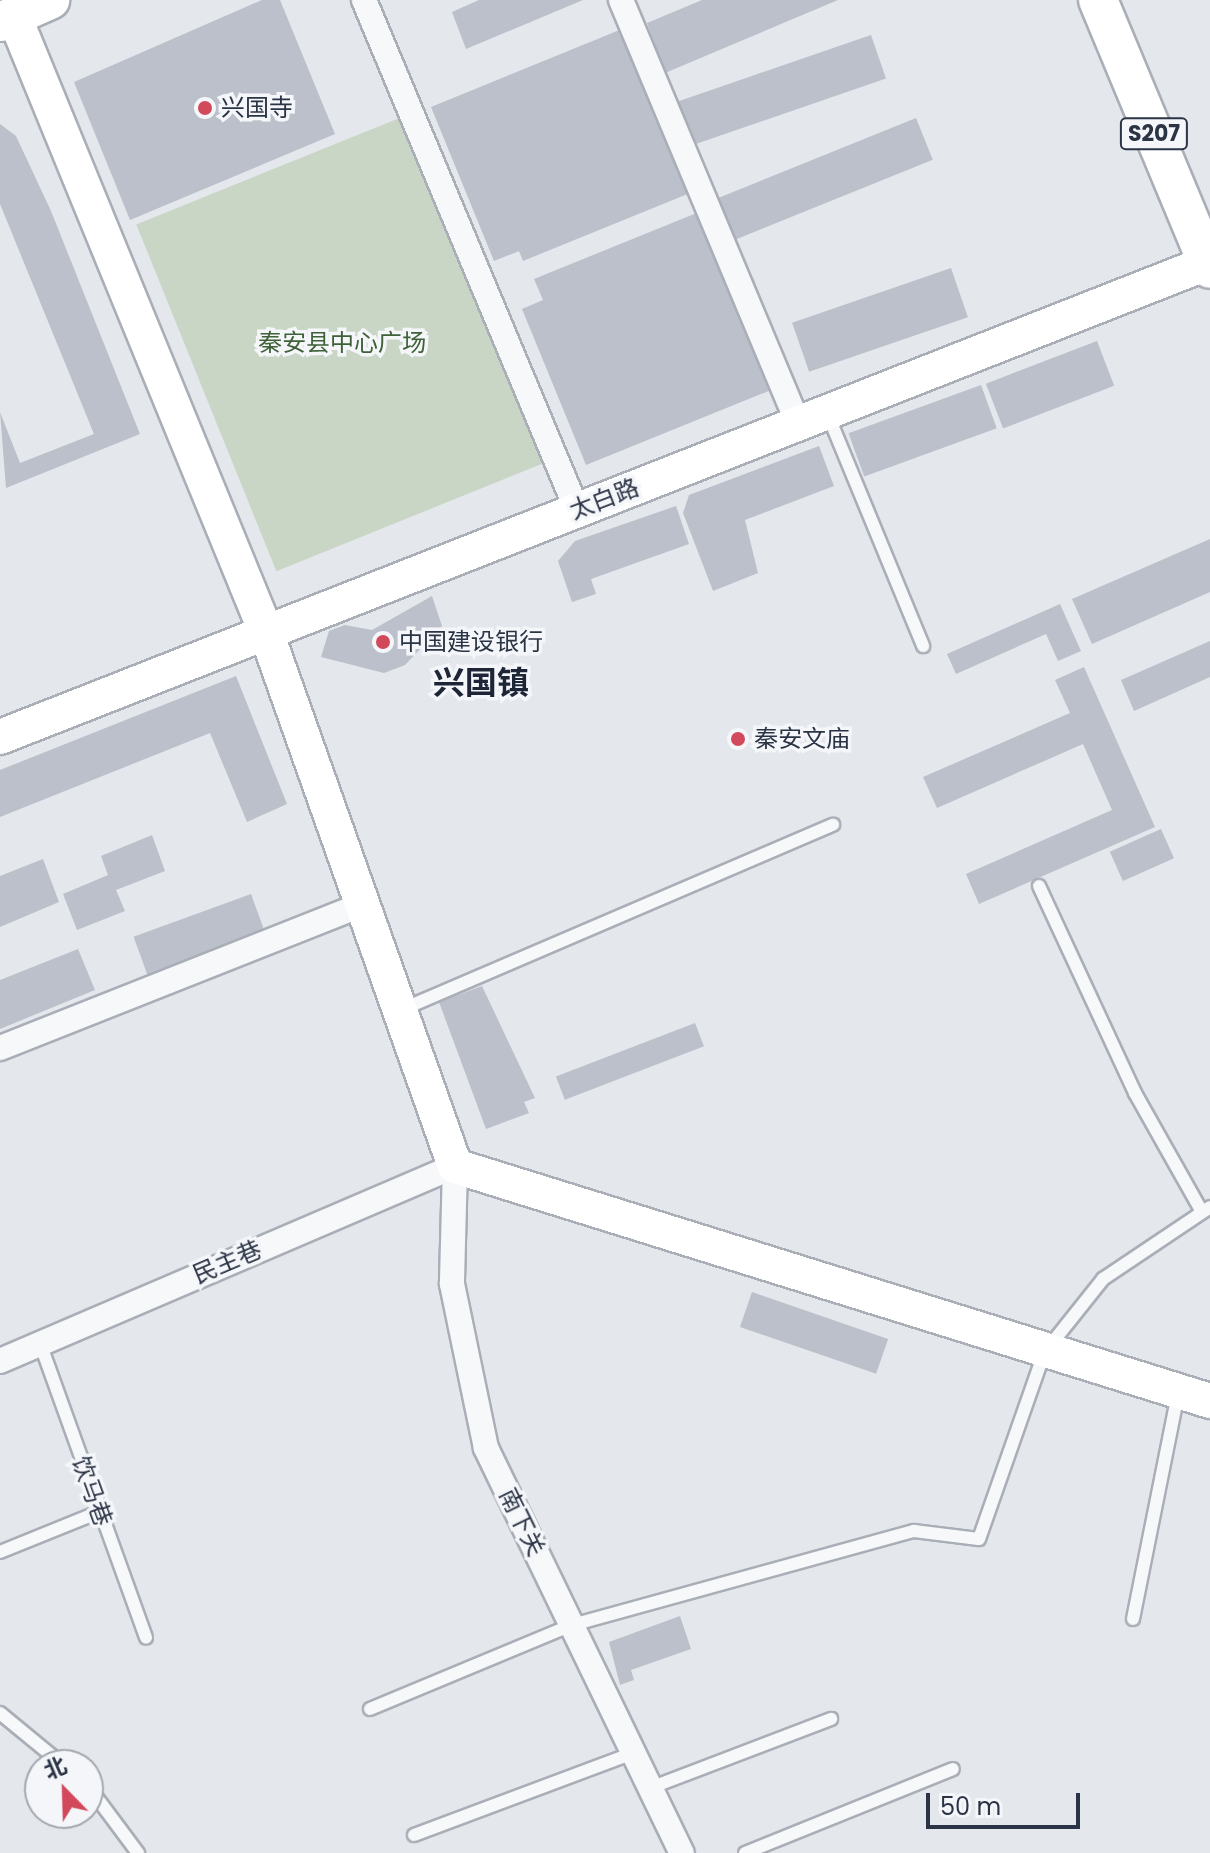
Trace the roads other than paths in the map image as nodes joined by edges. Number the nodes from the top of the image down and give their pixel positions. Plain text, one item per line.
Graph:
1 (50, 0) edge
2 (364, 0) edge
3 (621, 0) edge
4 (1098, 0) edge
5 (7, 13) edge
6 (1209, 264) edge
7 (812, 418) junction
8 (577, 510) junction
9 (266, 632) junction
10 (923, 646) dead end
11 (0, 737) edge
12 (833, 825) dead end
13 (1039, 886) dead end
14 (362, 905) junction
15 (400, 1010) junction
16 (0, 1048) edge
17 (455, 1166) junction
18 (1205, 1208) edge
19 (40, 1343) junction
20 (1044, 1353) junction
21 (0, 1361) edge
22 (1194, 1398) edge
23 (99, 1512) junction
24 (0, 1552) edge
25 (1133, 1619) dead end
26 (572, 1625) junction
27 (146, 1637) dead end
28 (370, 1709) dead end
29 (0, 1713) edge
30 (831, 1719) dead end
31 (44, 1749) edge
32 (633, 1753) junction
33 (953, 1769) dead end
34 (650, 1788) junction
35 (104, 1807) edge
36 (414, 1835) dead end
37 (138, 1853) edge
38 (682, 1853) edge
39 (745, 1853) edge

1 - 5 main road
2 - 8 street
3 - 7 street
4 - 6 main road, S207
5 - 9 main road
6 - 7 main road, 太白路
7 - 8 main road, 太白路
7 - 10 lane
8 - 9 main road, 太白路
9 - 11 main road, 太白路
9 - 14 main road
12 - 15 lane
13 - 18 lane
14 - 15 main road
14 - 16 street
15 - 17 main road
17 - 19 street, 民主巷
17 - 20 main road
17 - 26 street, 南下关
18 - 20 lane
19 - 21 street, 民主巷
19 - 23 lane, 饮马巷
20 - 22 main road
20 - 26 lane
22 - 25 lane
23 - 24 lane
23 - 27 lane, 饮马巷
26 - 28 lane
26 - 32 street, 南下关
29 - 31 lane
30 - 34 lane
32 - 34 street, 南下关
32 - 36 lane
33 - 39 lane
34 - 38 street, 南下关
35 - 37 lane

